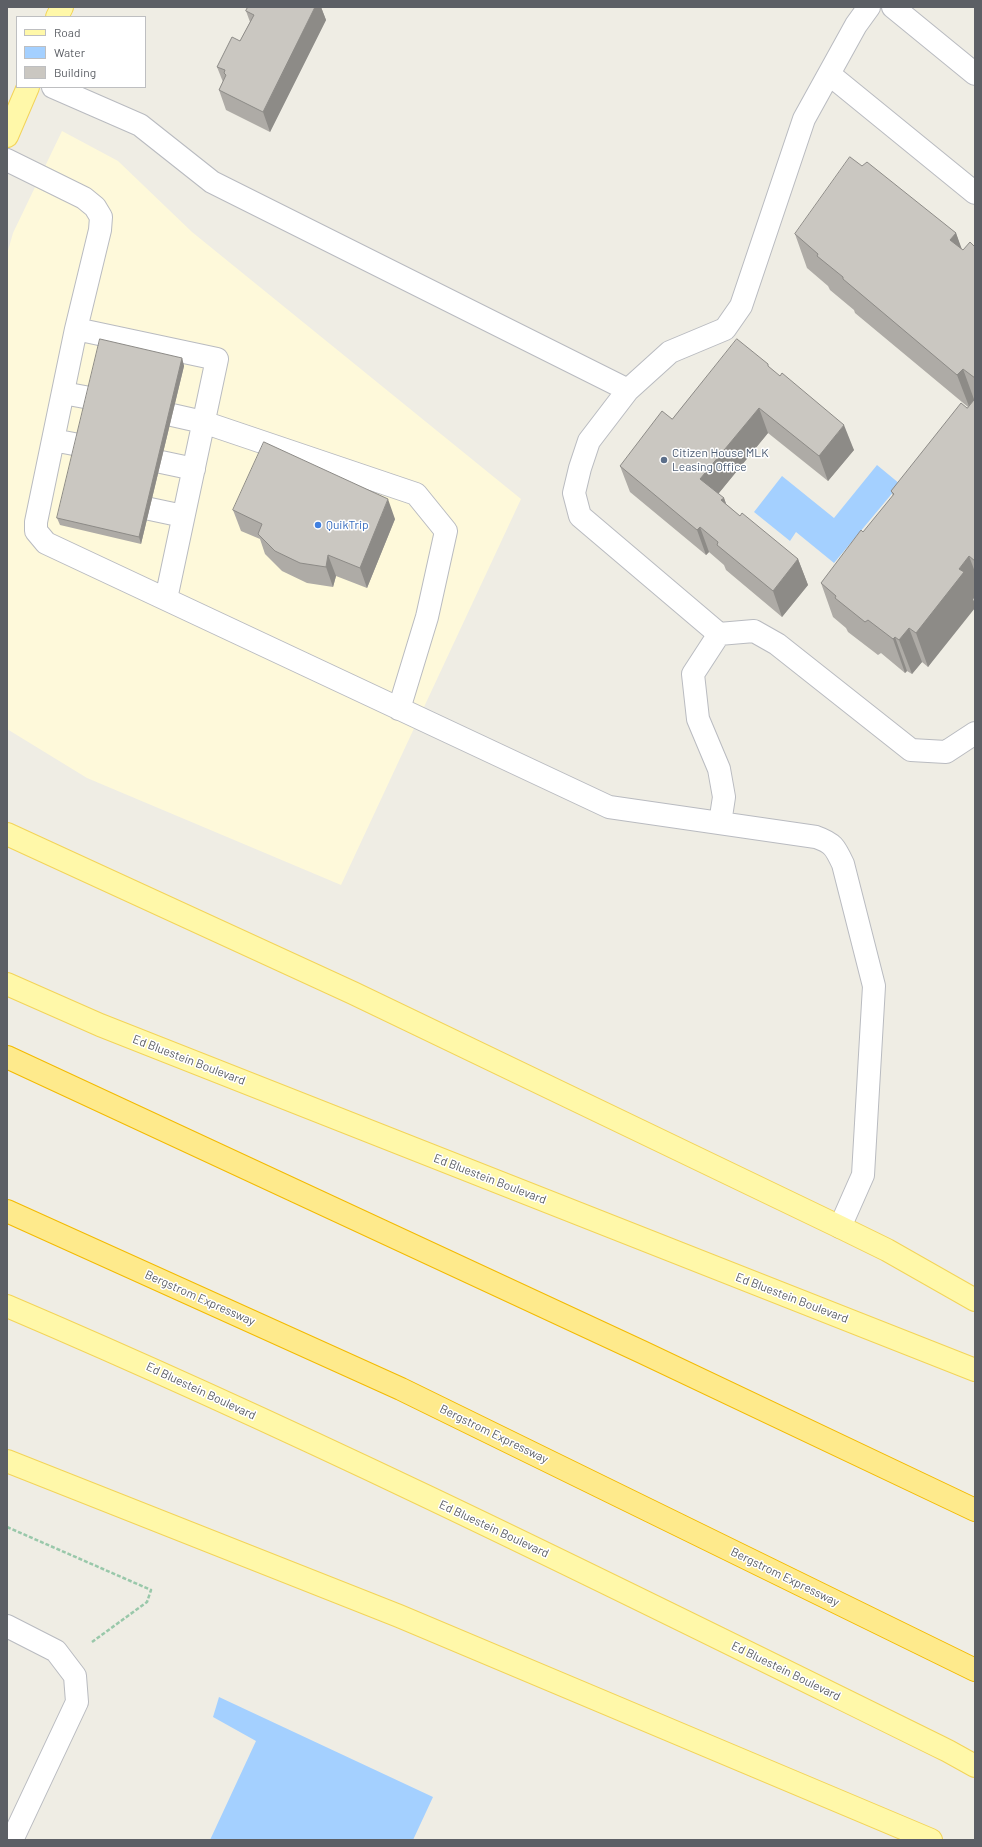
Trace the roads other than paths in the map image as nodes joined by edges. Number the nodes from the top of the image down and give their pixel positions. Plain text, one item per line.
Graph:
1 (62, 7) edge
2 (869, 7) edge
3 (893, 7) edge
4 (58, 16) edge
5 (829, 74) junction
6 (975, 74) edge
7 (28, 88) edge
8 (55, 88) edge
9 (7, 136) edge
10 (7, 160) edge
11 (975, 193) edge
12 (76, 329) junction
13 (628, 390) junction
14 (63, 393) junction
15 (90, 398) edge
16 (172, 415) edge
17 (203, 422) junction
18 (53, 440) junction
19 (79, 445) edge
20 (160, 462) edge
21 (194, 469) junction
22 (150, 509) dead end
23 (184, 516) junction
24 (166, 599) junction
25 (719, 634) junction
26 (399, 709) junction
27 (975, 733) edge
28 (720, 823) junction
29 (7, 834) edge
30 (7, 984) edge
31 (7, 1057) edge
32 (7, 1211) edge
33 (840, 1227) junction
34 (975, 1300) edge
35 (7, 1306) edge
36 (975, 1370) edge
37 (7, 1461) edge
38 (975, 1510) edge
39 (7, 1626) edge
40 (975, 1670) edge
41 (975, 1766) edge
42 (12, 1840) edge
43 (931, 1840) edge

1 - 4 main road
2 - 5 lane
3 - 6 lane
5 - 11 lane
5 - 13 lane
7 - 9 main road
8 - 13 lane
10 - 12 lane
12 - 14 lane
12 - 17 lane
13 - 25 lane
14 - 15 lane
14 - 18 lane
16 - 17 lane
17 - 21 lane
17 - 26 lane
18 - 19 lane
18 - 24 lane
20 - 21 lane
21 - 23 lane
22 - 23 lane
23 - 24 lane
24 - 26 lane
25 - 27 lane
25 - 28 lane
26 - 28 lane
28 - 33 lane
29 - 33 main road
30 - 36 main road, Ed Bluestein Boulevard
31 - 38 highway
32 - 40 highway, Bergstrom Expressway
33 - 34 main road
35 - 41 main road, Ed Bluestein Boulevard
37 - 43 main road
39 - 42 lane

